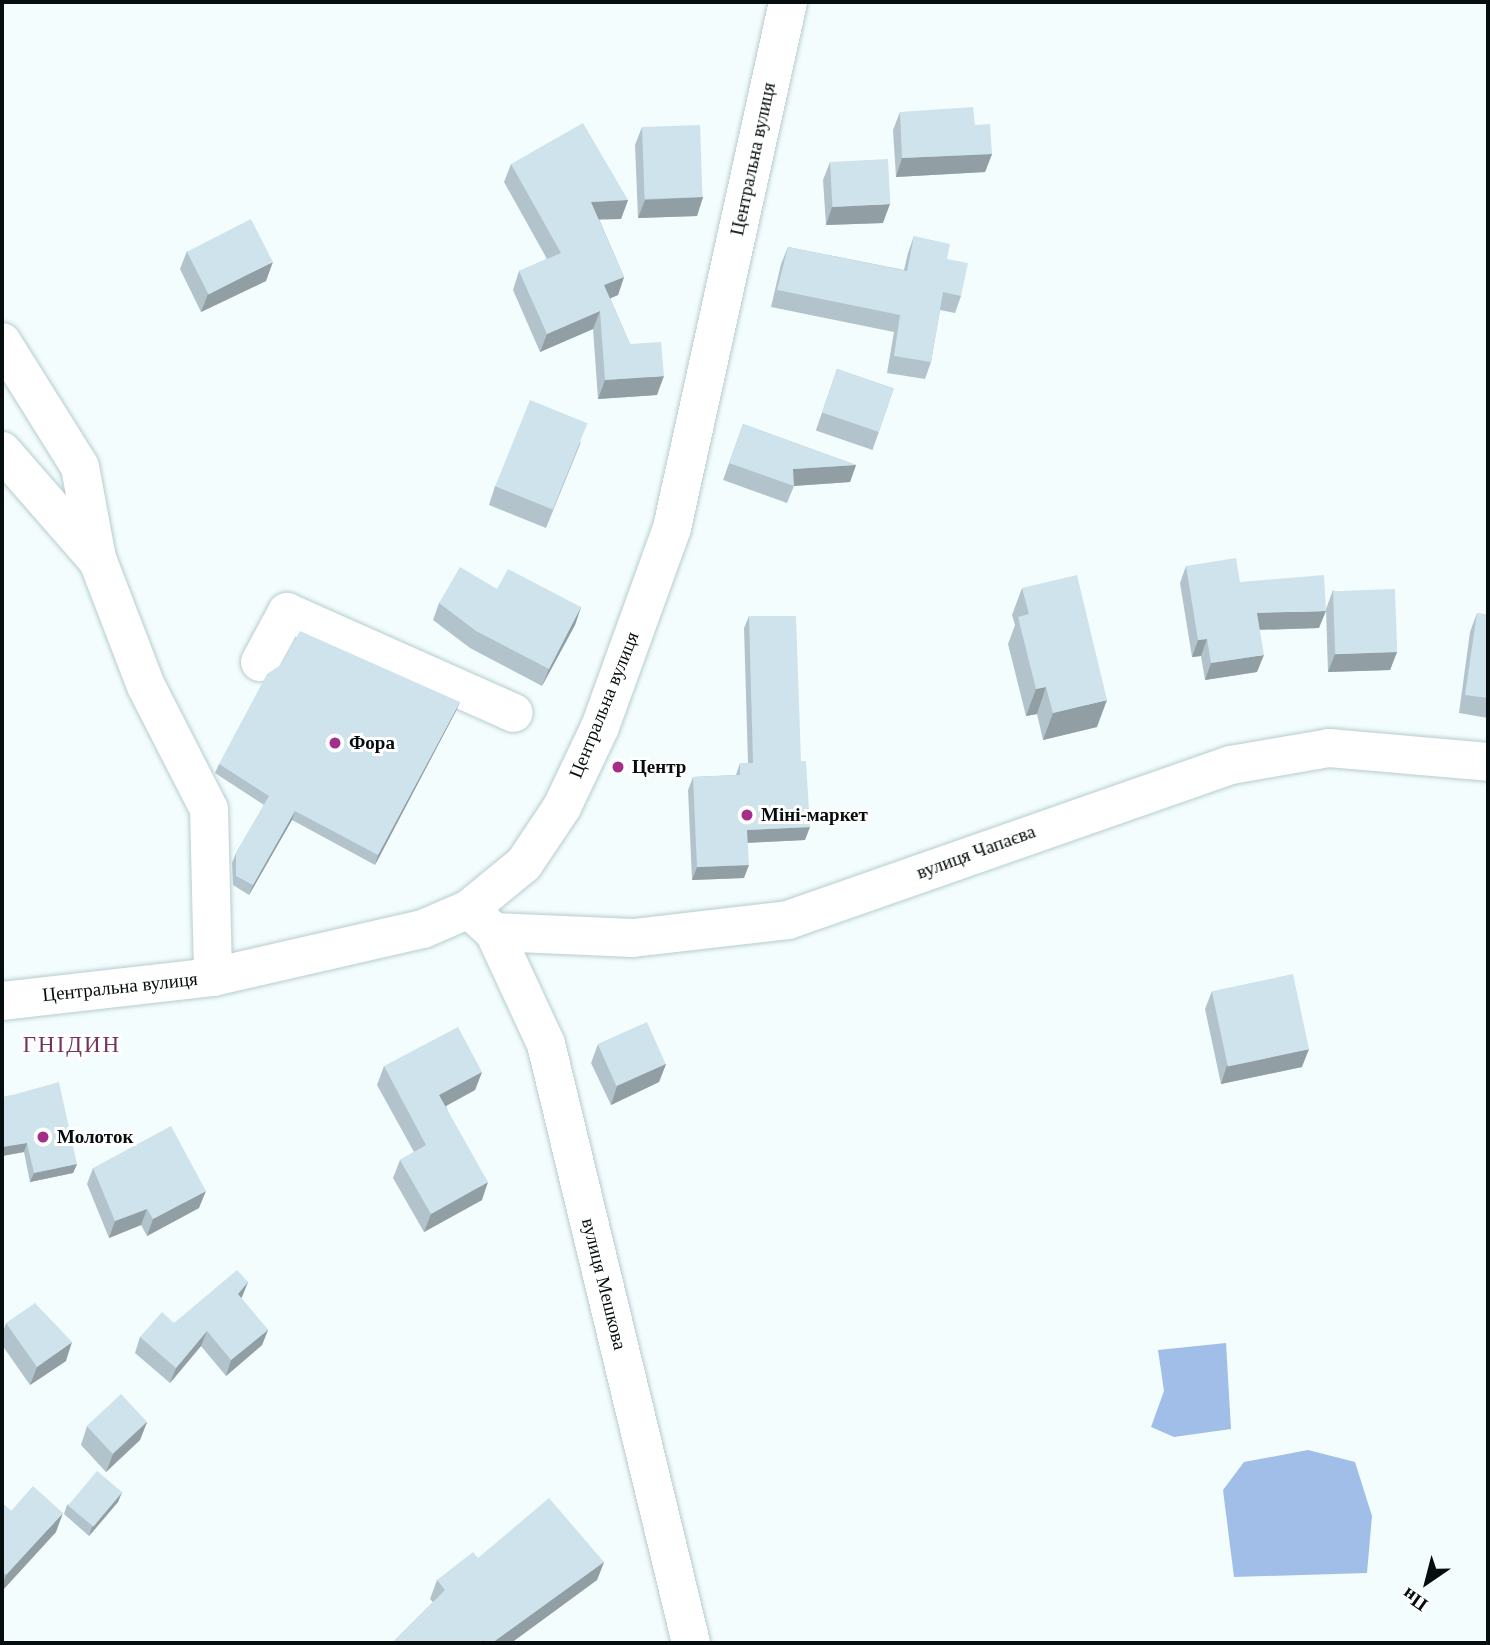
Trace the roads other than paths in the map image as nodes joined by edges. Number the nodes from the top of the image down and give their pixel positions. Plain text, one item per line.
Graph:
1 (788, 2) edge
2 (2, 342) edge
3 (2, 452) edge
4 (97, 561) junction
5 (260, 662) dead end
6 (514, 713) dead end
7 (1488, 762) edge
8 (482, 920) junction
9 (212, 977) junction
10 (2, 1001) edge
11 (691, 1643) edge

1 - 8 street, Центральна вулиця
2 - 4 street
3 - 4 street
4 - 9 street
5 - 6 street
7 - 8 street, вулиця Чапаєва
8 - 9 street, Центральна вулиця
8 - 11 street, вулиця Мешкова
9 - 10 street, Центральна вулиця

